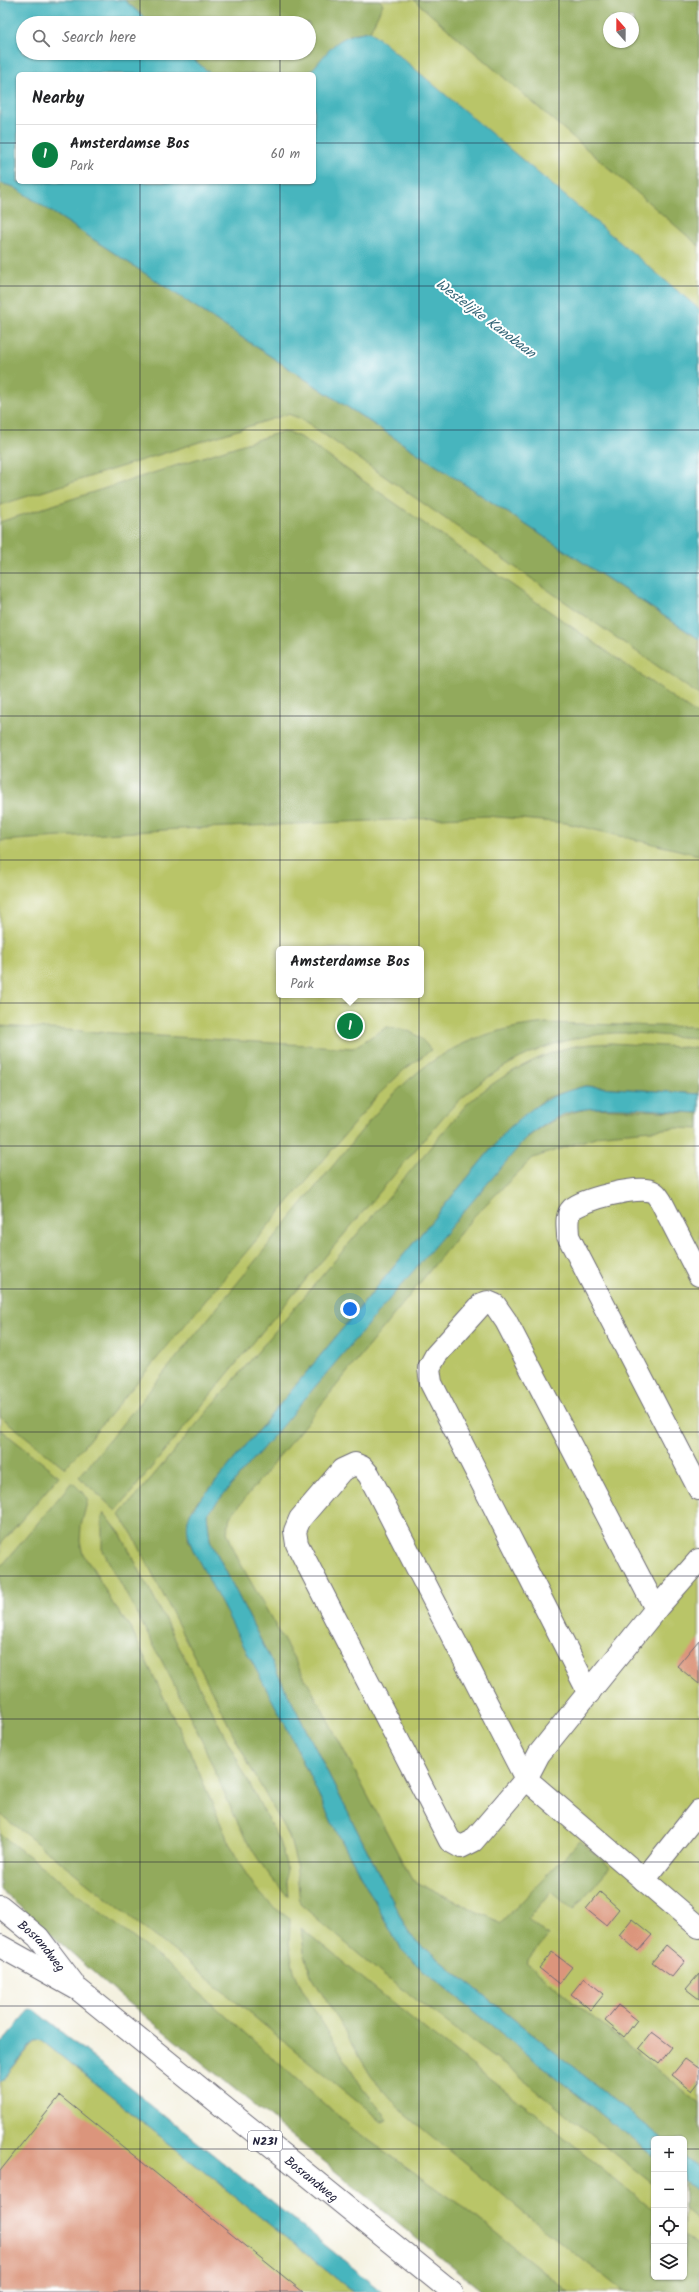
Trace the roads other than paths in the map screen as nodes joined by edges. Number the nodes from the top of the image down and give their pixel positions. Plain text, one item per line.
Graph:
1 (699, 1275) edge
2 (699, 1489) edge
3 (699, 1560) edge
4 (656, 1609) junction
5 (589, 1694) junction
6 (526, 1779) junction
7 (699, 1811) edge
8 (644, 1880) junction
9 (0, 1906) edge
10 (699, 1927) edge
11 (0, 1946) edge
12 (79, 1990) junction
13 (452, 2292) edge

1 - 2 main road
3 - 4 main road
4 - 5 main road
4 - 5 main road
5 - 6 main road
6 - 6 main road
6 - 8 main road
7 - 8 main road
8 - 10 main road
9 - 12 main road, Bosrandweg / N231
11 - 12 main road, Bosrandweg / N231
12 - 13 main road, Bosrandweg / N231

